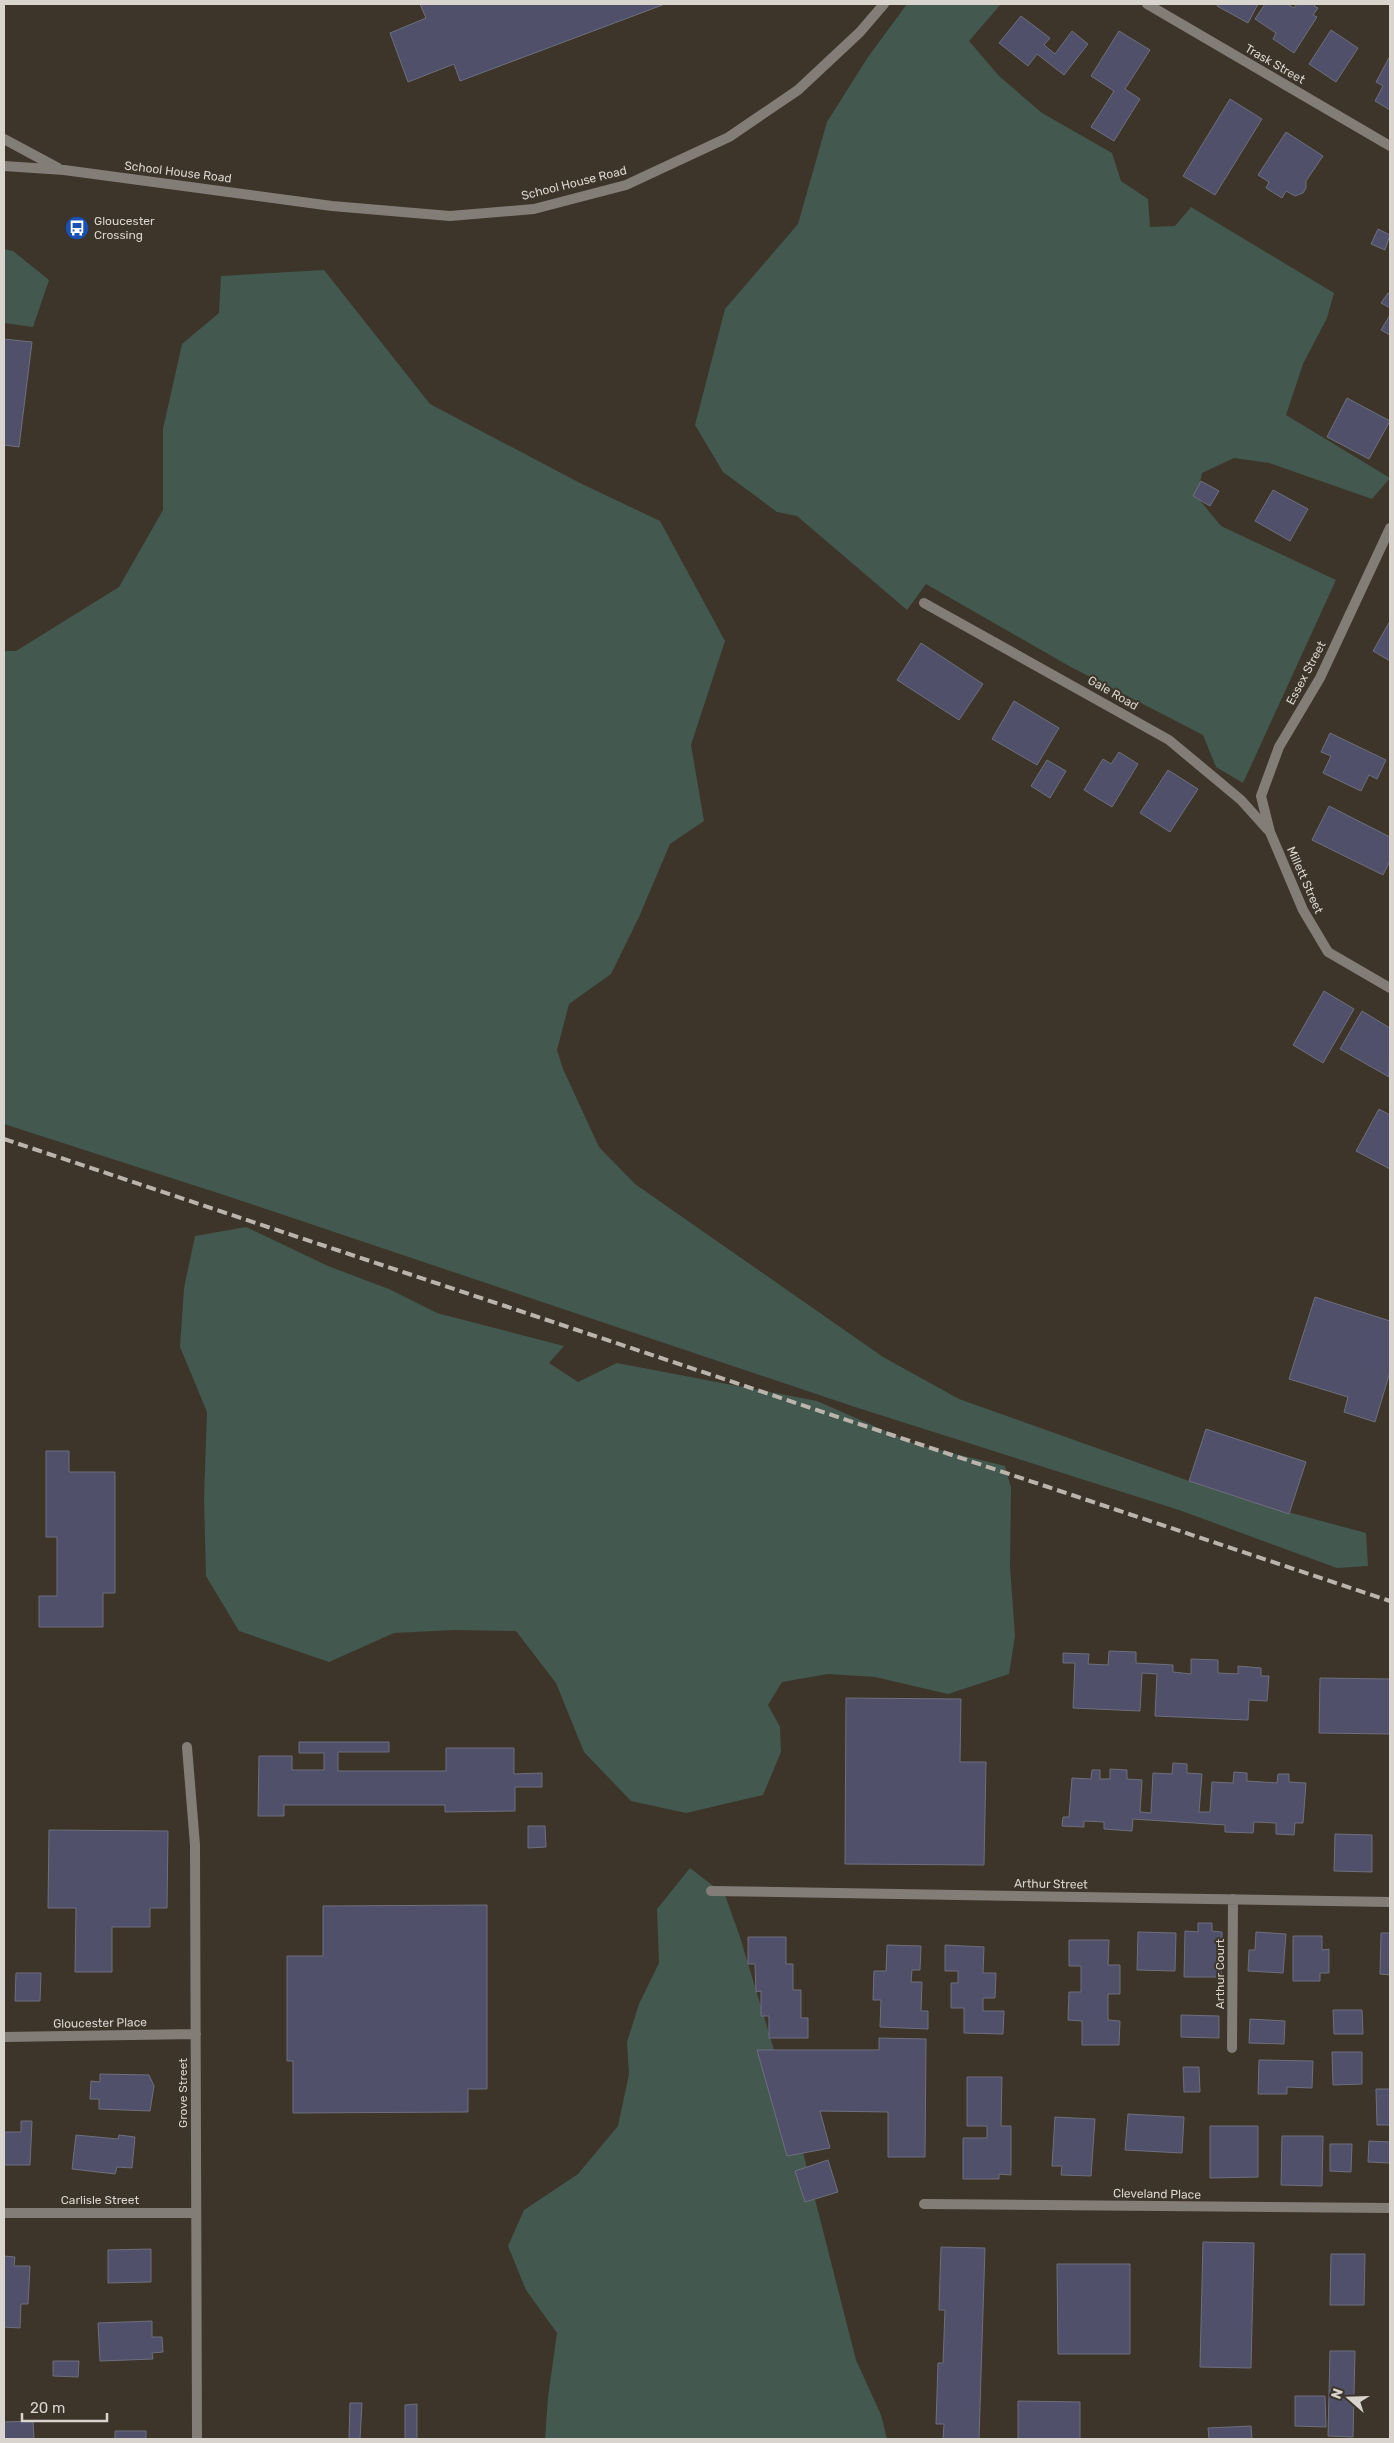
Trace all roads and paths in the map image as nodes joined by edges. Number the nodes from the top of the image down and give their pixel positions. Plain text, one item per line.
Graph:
1 (884, 4) edge
2 (1146, 4) edge
3 (4, 139) edge
4 (1390, 146) edge
5 (4, 166) edge
6 (64, 170) junction
7 (1390, 528) edge
8 (924, 602) dead end
9 (1270, 832) junction
10 (1390, 988) edge
11 (187, 1747) dead end
12 (712, 1891) dead end
13 (1233, 1899) junction
14 (1390, 1902) edge
15 (196, 2034) junction
16 (4, 2037) edge
17 (1232, 2048) dead end
18 (924, 2204) dead end
19 (1390, 2208) edge
20 (4, 2212) edge
21 (196, 2213) junction
22 (197, 2439) edge

1 - 6 street, School House Road
2 - 4 street, Trask Street
3 - 6 street, School House Road
5 - 6 street, School House Road
7 - 9 street, Essex Street
8 - 9 street, Gale Road
9 - 10 street, Millett Street
11 - 15 street, Grove Street
12 - 13 street, Arthur Street
13 - 14 street, Arthur Street
13 - 17 street, Arthur Court
15 - 16 street, Gloucester Place
15 - 21 street, Grove Street
18 - 19 street, Cleveland Place
20 - 21 street, Carlisle Street
21 - 22 street, Grove Street

